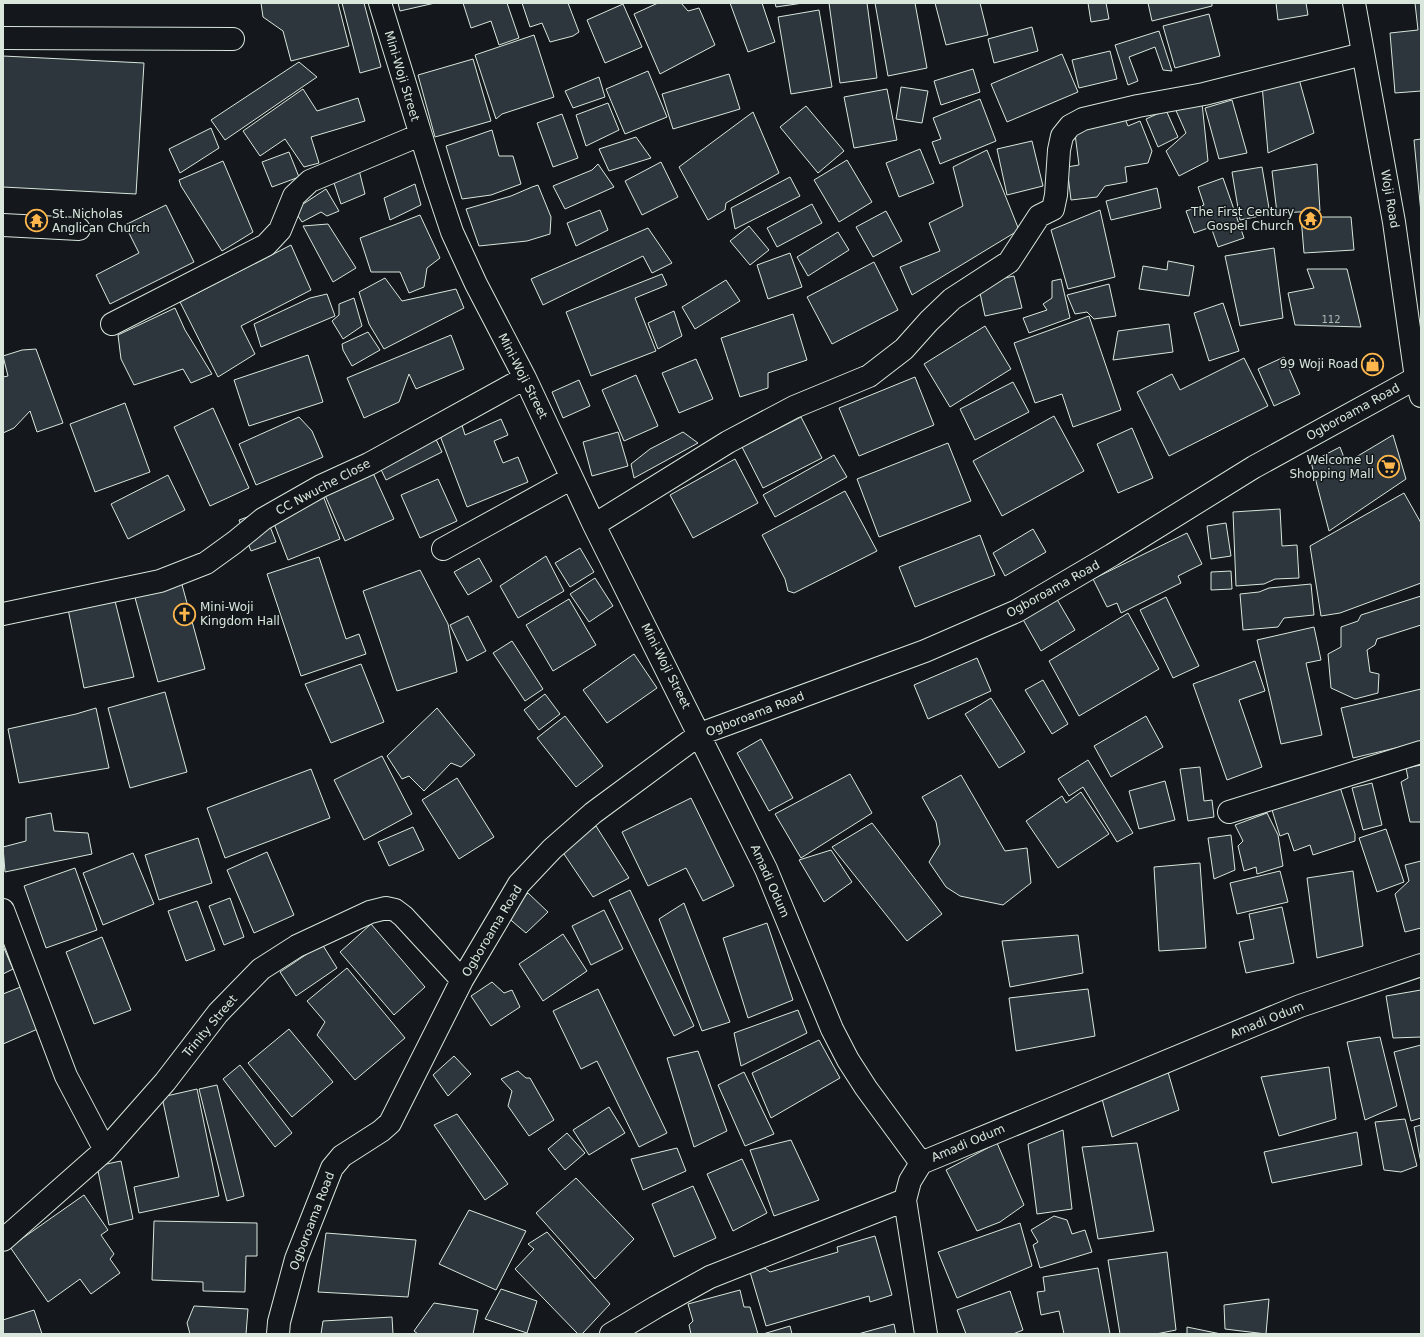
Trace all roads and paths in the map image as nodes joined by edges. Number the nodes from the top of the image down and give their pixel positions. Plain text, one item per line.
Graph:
1 (380, 3) edge
2 (1354, 3) edge
3 (3, 38) edge
4 (233, 39) dead end
5 (1364, 54) junction
6 (420, 135) junction
7 (3, 225) edge
8 (79, 229) dead end
9 (112, 324) dead end
10 (525, 378) junction
11 (1418, 387) edge
12 (572, 478) junction
13 (594, 525) junction
14 (444, 549) dead end
15 (3, 614) edge
16 (700, 734) junction
17 (1421, 752) edge
18 (1229, 812) dead end
19 (3, 910) edge
20 (1421, 965) edge
21 (462, 980) junction
22 (105, 1150) junction
23 (921, 1163) junction
24 (905, 1200) junction
25 (3, 1240) edge
26 (278, 1334) edge
27 (611, 1334) edge
28 (926, 1334) edge

1 - 6 street, Mini-Woji Street
2 - 5 street, Woji Road
3 - 4 street
5 - 11 street, Woji Road
5 - 13 street
6 - 9 street
6 - 10 street, Mini-Woji Street
7 - 8 street
10 - 12 street, Mini-Woji Street
10 - 15 street, CC Nwuche Close
11 - 16 street, Ogboroama Road
12 - 13 street, Mini-Woji Street
12 - 14 street
13 - 16 street, Mini-Woji Street
16 - 21 street, Ogboroama Road
16 - 23 street, Amadi Odum
17 - 18 street
19 - 22 street
20 - 23 street, Amadi Odum
21 - 22 street, Trinity Street
21 - 26 street, Ogboroama Road
22 - 25 street, Trinity Street
23 - 24 street
24 - 27 street
24 - 28 street

